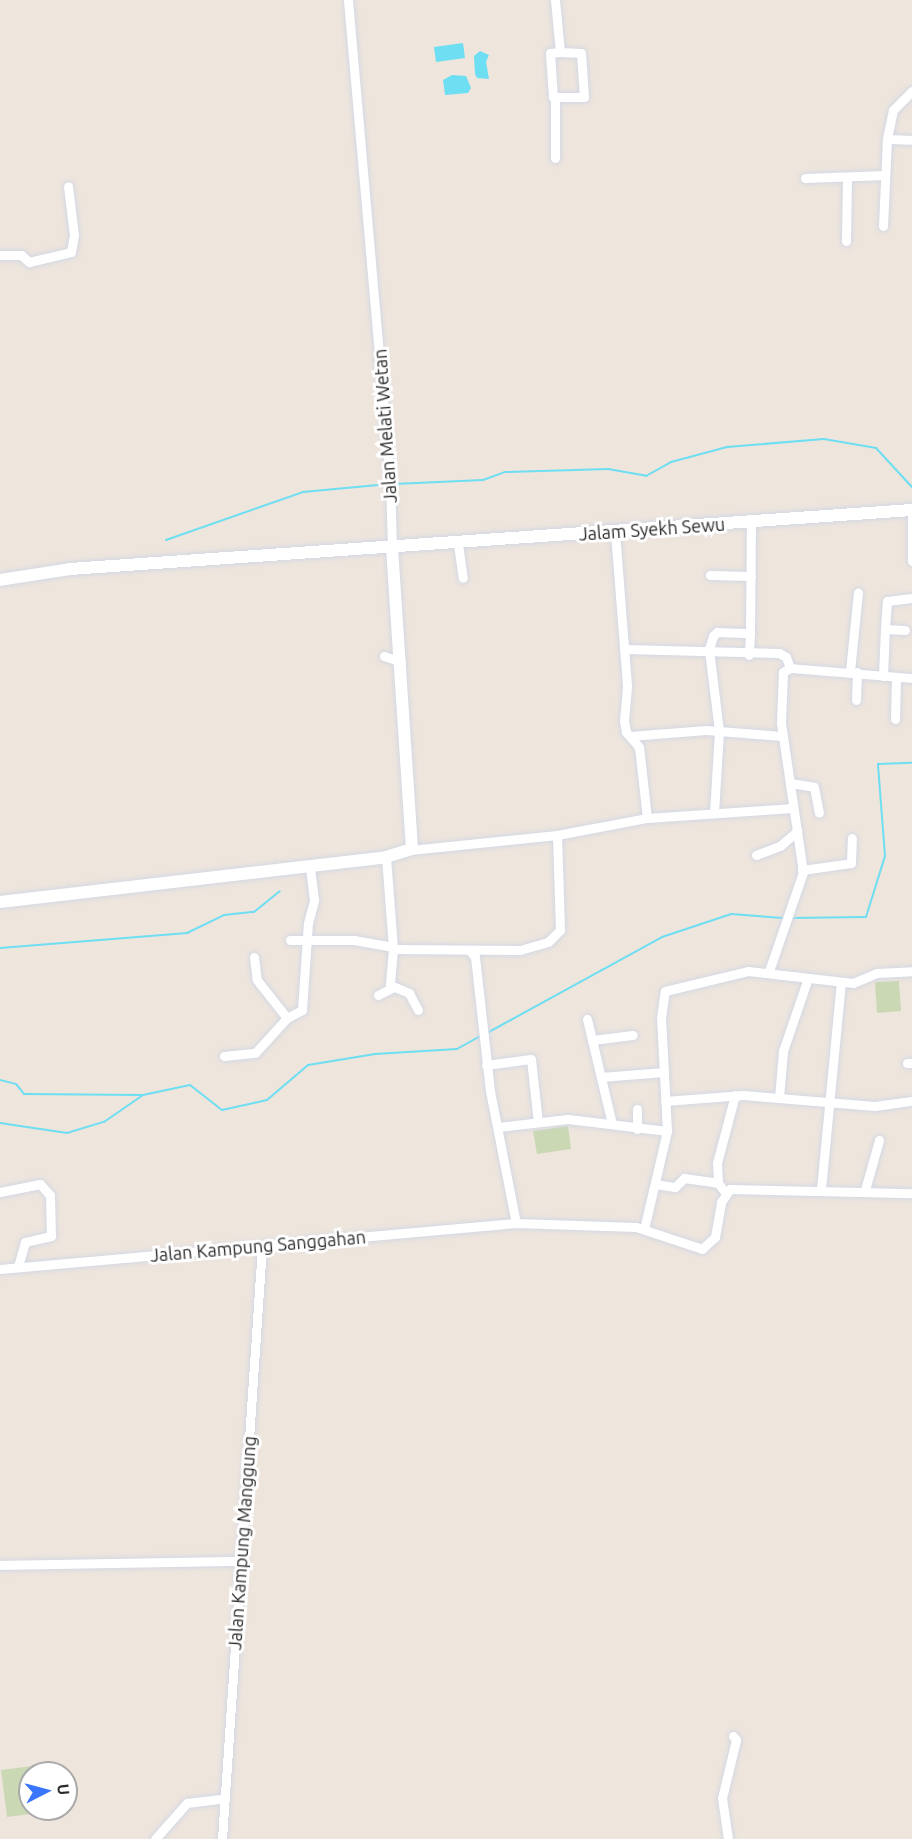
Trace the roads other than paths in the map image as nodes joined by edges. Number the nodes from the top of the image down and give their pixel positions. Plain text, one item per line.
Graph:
1 (348, 0) edge
2 (555, 0) edge
3 (560, 52) junction
4 (911, 95) edge
5 (555, 99) junction
6 (887, 139) junction
7 (912, 140) edge
8 (555, 158) dead end
9 (885, 175) junction
10 (847, 177) junction
11 (805, 178) dead end
12 (68, 186) dead end
13 (883, 226) dead end
14 (846, 241) dead end
15 (0, 255) edge
16 (912, 510) edge
17 (751, 522) junction
18 (615, 532) junction
19 (458, 544) junction
20 (392, 549) junction
21 (912, 561) edge
22 (710, 575) dead end
23 (751, 576) junction
24 (463, 578) dead end
25 (0, 580) edge
26 (858, 592) dead end
27 (912, 598) edge
28 (885, 629) junction
29 (905, 630) dead end
30 (750, 633) junction
31 (624, 649) junction
32 (709, 649) junction
33 (749, 655) junction
34 (384, 656) dead end
35 (401, 662) junction
36 (790, 668) junction
37 (853, 671) junction
38 (883, 676) junction
39 (896, 677) junction
40 (912, 678) edge
41 (856, 700) dead end
42 (895, 719) dead end
43 (719, 731) junction
44 (630, 736) junction
45 (782, 736) junction
46 (790, 783) junction
47 (793, 808) junction
48 (714, 813) junction
49 (819, 813) dead end
50 (647, 818) junction
51 (797, 831) junction
52 (557, 835) junction
53 (852, 838) dead end
54 (410, 850) junction
55 (756, 855) dead end
56 (386, 857) junction
57 (310, 867) junction
58 (802, 870) junction
59 (0, 902) edge
60 (307, 939) junction
61 (290, 940) dead end
62 (393, 948) junction
63 (470, 951) junction
64 (254, 957) dead end
65 (769, 971) junction
66 (912, 971) edge
67 (808, 978) junction
68 (841, 982) junction
69 (392, 988) junction
70 (378, 995) dead end
71 (418, 1010) dead end
72 (287, 1018) junction
73 (587, 1019) dead end
74 (633, 1035) dead end
75 (592, 1040) junction
76 (224, 1056) dead end
77 (486, 1065) junction
78 (664, 1071) junction
79 (601, 1077) junction
80 (735, 1095) junction
81 (778, 1098) junction
82 (665, 1101) junction
83 (912, 1101) edge
84 (829, 1104) junction
85 (637, 1109) dead end
86 (538, 1122) junction
87 (612, 1124) junction
88 (498, 1127) junction
89 (637, 1128) junction
90 (667, 1131) junction
91 (879, 1140) dead end
92 (718, 1183) junction
93 (655, 1184) junction
94 (821, 1189) junction
95 (865, 1190) junction
96 (0, 1192) edge
97 (725, 1192) junction
98 (912, 1193) edge
99 (516, 1223) junction
100 (644, 1229) junction
101 (262, 1246) junction
102 (18, 1267) junction
103 (0, 1269) edge
104 (241, 1561) junction
105 (0, 1564) edge
106 (732, 1736) dead end
107 (225, 1798) junction
108 (155, 1839) edge
109 (222, 1839) edge
110 (728, 1839) edge

1 - 20 street, Jalan Melati Wetan
2 - 3 street
3 - 5 street
3 - 5 street
4 - 6 street
5 - 8 street
6 - 7 street
6 - 9 street
9 - 10 street
9 - 13 street
10 - 11 street
10 - 14 street
12 - 15 street
16 - 17 street, Jalam Syekh Sewu
16 - 21 street
17 - 18 street, Jalam Syekh Sewu
17 - 23 street
18 - 19 street, Jalam Syekh Sewu
18 - 31 street
19 - 20 street, Jalam Syekh Sewu
19 - 24 street
20 - 25 street, Jalam Syekh Sewu
20 - 35 street, Jalan Melati Wetan
22 - 23 street
23 - 30 street
26 - 37 street
27 - 28 street
28 - 29 street
28 - 38 street
30 - 32 street
30 - 33 street
31 - 32 street
31 - 44 street
32 - 33 street
32 - 43 street
33 - 36 street
34 - 35 street
35 - 54 street, Jalan Melati Wetan
36 - 37 street
36 - 45 street
37 - 38 street
37 - 41 street
38 - 39 street
39 - 40 street
39 - 42 street
43 - 44 street
43 - 45 street
43 - 48 street
44 - 50 street
45 - 46 street
46 - 47 street
46 - 49 street
47 - 48 street
47 - 51 street
48 - 50 street
50 - 52 street
51 - 55 street
51 - 58 street
52 - 54 street
52 - 63 street
53 - 58 street
54 - 56 street
56 - 57 street
56 - 62 street
57 - 59 street
57 - 60 street
58 - 65 street
60 - 61 street
60 - 62 street
60 - 72 street
62 - 63 street
62 - 69 street
63 - 77 street
64 - 72 street
65 - 67 street
65 - 78 street
66 - 68 street
67 - 68 street
67 - 81 street
68 - 84 street
69 - 70 street
69 - 71 street
72 - 76 street
73 - 75 street
74 - 75 street
75 - 79 street
77 - 86 street
77 - 88 street
78 - 79 street
78 - 82 street
79 - 87 street
80 - 81 street
80 - 82 street
80 - 92 street
81 - 84 street
82 - 90 street
83 - 84 street
84 - 94 street
85 - 89 street
86 - 87 street
86 - 88 street
87 - 89 street
88 - 99 street
89 - 90 street
90 - 93 street
91 - 95 street
92 - 93 street
92 - 97 street
93 - 100 street
94 - 95 street
94 - 97 street
95 - 98 street
96 - 102 street
97 - 100 street, Jalan Kampung Sanggahan
99 - 100 street, Jalan Kampung Sanggahan
99 - 101 street, Jalan Kampung Sanggahan
101 - 102 street, Jalan Kampung Sanggahan
101 - 104 street, Jalan Kampung Manggung
102 - 103 street, Jalan Kampung Sanggahan
104 - 105 street
104 - 107 street, Jalan Kampung Manggung
106 - 110 street
107 - 108 street
107 - 109 street, Jalan Kampung Manggung

